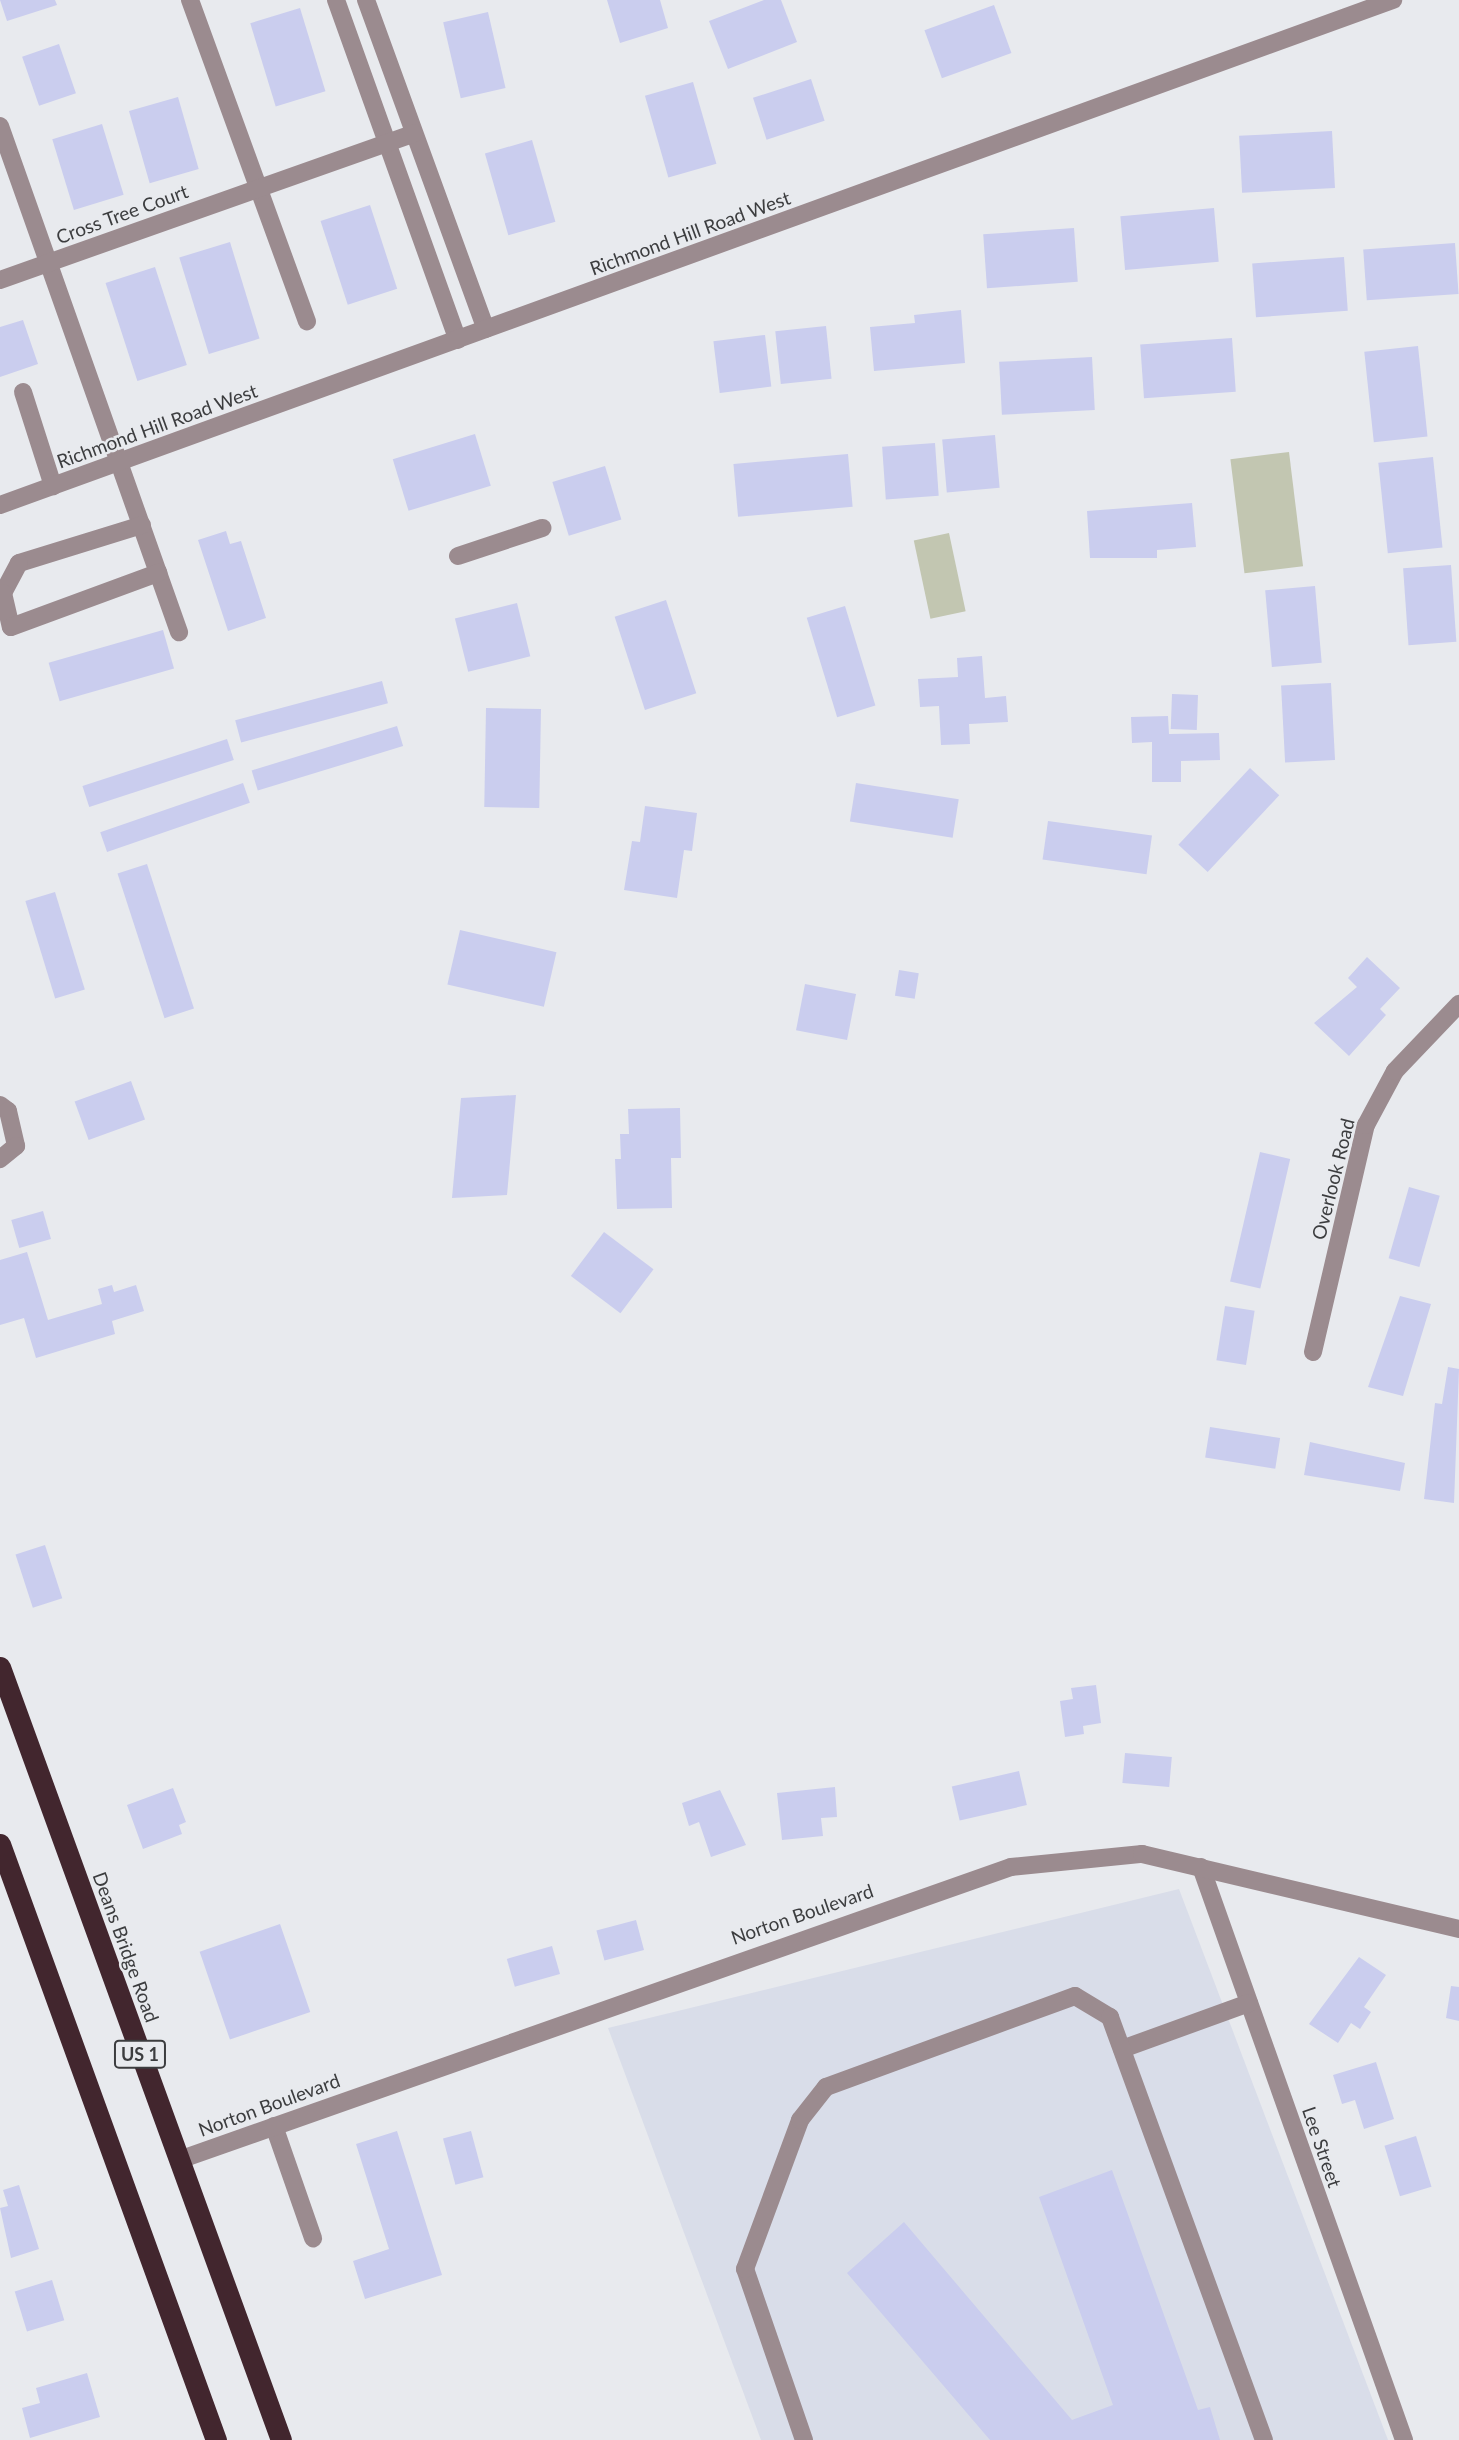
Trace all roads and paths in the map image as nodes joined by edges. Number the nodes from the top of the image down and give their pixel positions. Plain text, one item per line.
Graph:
1 (190, 0) edge
2 (336, 0) edge
3 (366, 0) edge
4 (1394, 0) edge
5 (0, 127) edge
6 (414, 132) junction
7 (387, 144) junction
8 (258, 187) junction
9 (50, 262) junction
10 (0, 280) edge
11 (307, 321) dead end
12 (486, 329) junction
13 (458, 340) junction
14 (23, 392) dead end
15 (120, 462) junction
16 (53, 486) junction
17 (0, 505) edge
18 (142, 525) junction
19 (542, 528) dead end
20 (458, 556) dead end
21 (158, 573) junction
22 (179, 632) dead end
23 (1459, 1004) edge
24 (0, 1105) edge
25 (0, 1159) edge
26 (1313, 1352) dead end
27 (0, 1667) edge
28 (6, 1704) edge
29 (0, 1844) edge
30 (1201, 1867) junction
31 (1459, 1929) edge
32 (1249, 2003) junction
33 (1122, 2049) junction
34 (274, 2126) junction
35 (179, 2160) junction
36 (313, 2238) dead end
37 (216, 2440) edge
38 (281, 2440) edge
39 (804, 2440) edge
40 (1264, 2440) edge
41 (1404, 2440) edge

1 - 8 street
2 - 7 street
3 - 6 street
4 - 12 street, Richmond Hill Road West
5 - 9 street
6 - 7 street, Cross Tree Court
6 - 12 street
7 - 8 street, Cross Tree Court
7 - 13 street
8 - 9 street, Cross Tree Court
8 - 11 street
9 - 10 street, Cross Tree Court
9 - 15 street
12 - 13 street, Richmond Hill Road West
13 - 15 street, Richmond Hill Road West
14 - 16 street
15 - 16 street, Richmond Hill Road West
15 - 18 street
16 - 17 street, Richmond Hill Road West
18 - 21 street
18 - 21 street
19 - 20 street
21 - 22 street
23 - 26 street, Overlook Road
24 - 25 street
27 - 28 highway, Deans Bridge Road / US 1
28 - 35 highway, Deans Bridge Road / US 1
29 - 37 highway
30 - 31 street, Norton Boulevard
30 - 32 street, Lee Street
30 - 34 street, Norton Boulevard
32 - 33 street
32 - 41 street, Lee Street
33 - 39 street
33 - 40 street
34 - 35 street, Norton Boulevard
34 - 36 street
35 - 38 highway, Deans Bridge Road / US 1

